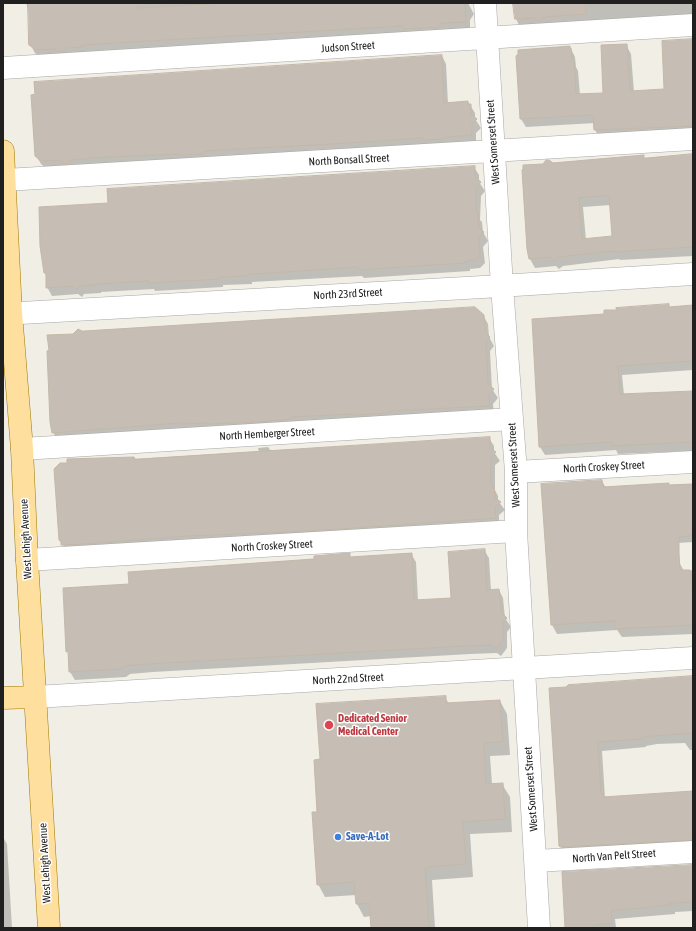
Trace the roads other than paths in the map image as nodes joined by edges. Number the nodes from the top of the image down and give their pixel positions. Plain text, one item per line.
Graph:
1 (485, 3) edge
2 (693, 25) edge
3 (487, 37) junction
4 (3, 68) edge
5 (693, 139) edge
6 (3, 151) edge
7 (494, 152) junction
8 (5, 180) junction
9 (693, 274) edge
10 (502, 286) junction
11 (7, 313) edge
12 (512, 419) junction
13 (22, 449) junction
14 (693, 462) edge
15 (516, 472) junction
16 (516, 531) junction
17 (27, 560) junction
18 (693, 658) edge
19 (524, 669) junction
20 (35, 697) junction
21 (3, 698) edge
22 (693, 852) edge
23 (536, 861) junction
24 (49, 928) edge
25 (539, 928) edge

1 - 3 street, West Somerset Street
2 - 3 street, Judson Street
3 - 4 street, Judson Street
3 - 7 street, West Somerset Street
5 - 7 street, North Bonsall Street
6 - 8 main road, West Lehigh Avenue
7 - 8 street, North Bonsall Street
7 - 10 street, West Somerset Street
8 - 11 main road, West Lehigh Avenue
9 - 10 street, North 23rd Street
10 - 11 street, North 23rd Street
10 - 12 street, West Somerset Street
11 - 13 main road, West Lehigh Avenue
12 - 13 street, North Hemberger Street
12 - 15 street, West Somerset Street
13 - 17 main road, West Lehigh Avenue
14 - 15 street, North Croskey Street
15 - 16 street, West Somerset Street
16 - 17 street, North Croskey Street
16 - 19 street, West Somerset Street
17 - 20 main road, West Lehigh Avenue
18 - 19 street, North 22nd Street
19 - 20 street, North 22nd Street
19 - 23 street, West Somerset Street
20 - 21 main road, North 22nd Street
20 - 24 main road, West Lehigh Avenue
22 - 23 street, North Van Pelt Street
23 - 25 street, West Somerset Street

